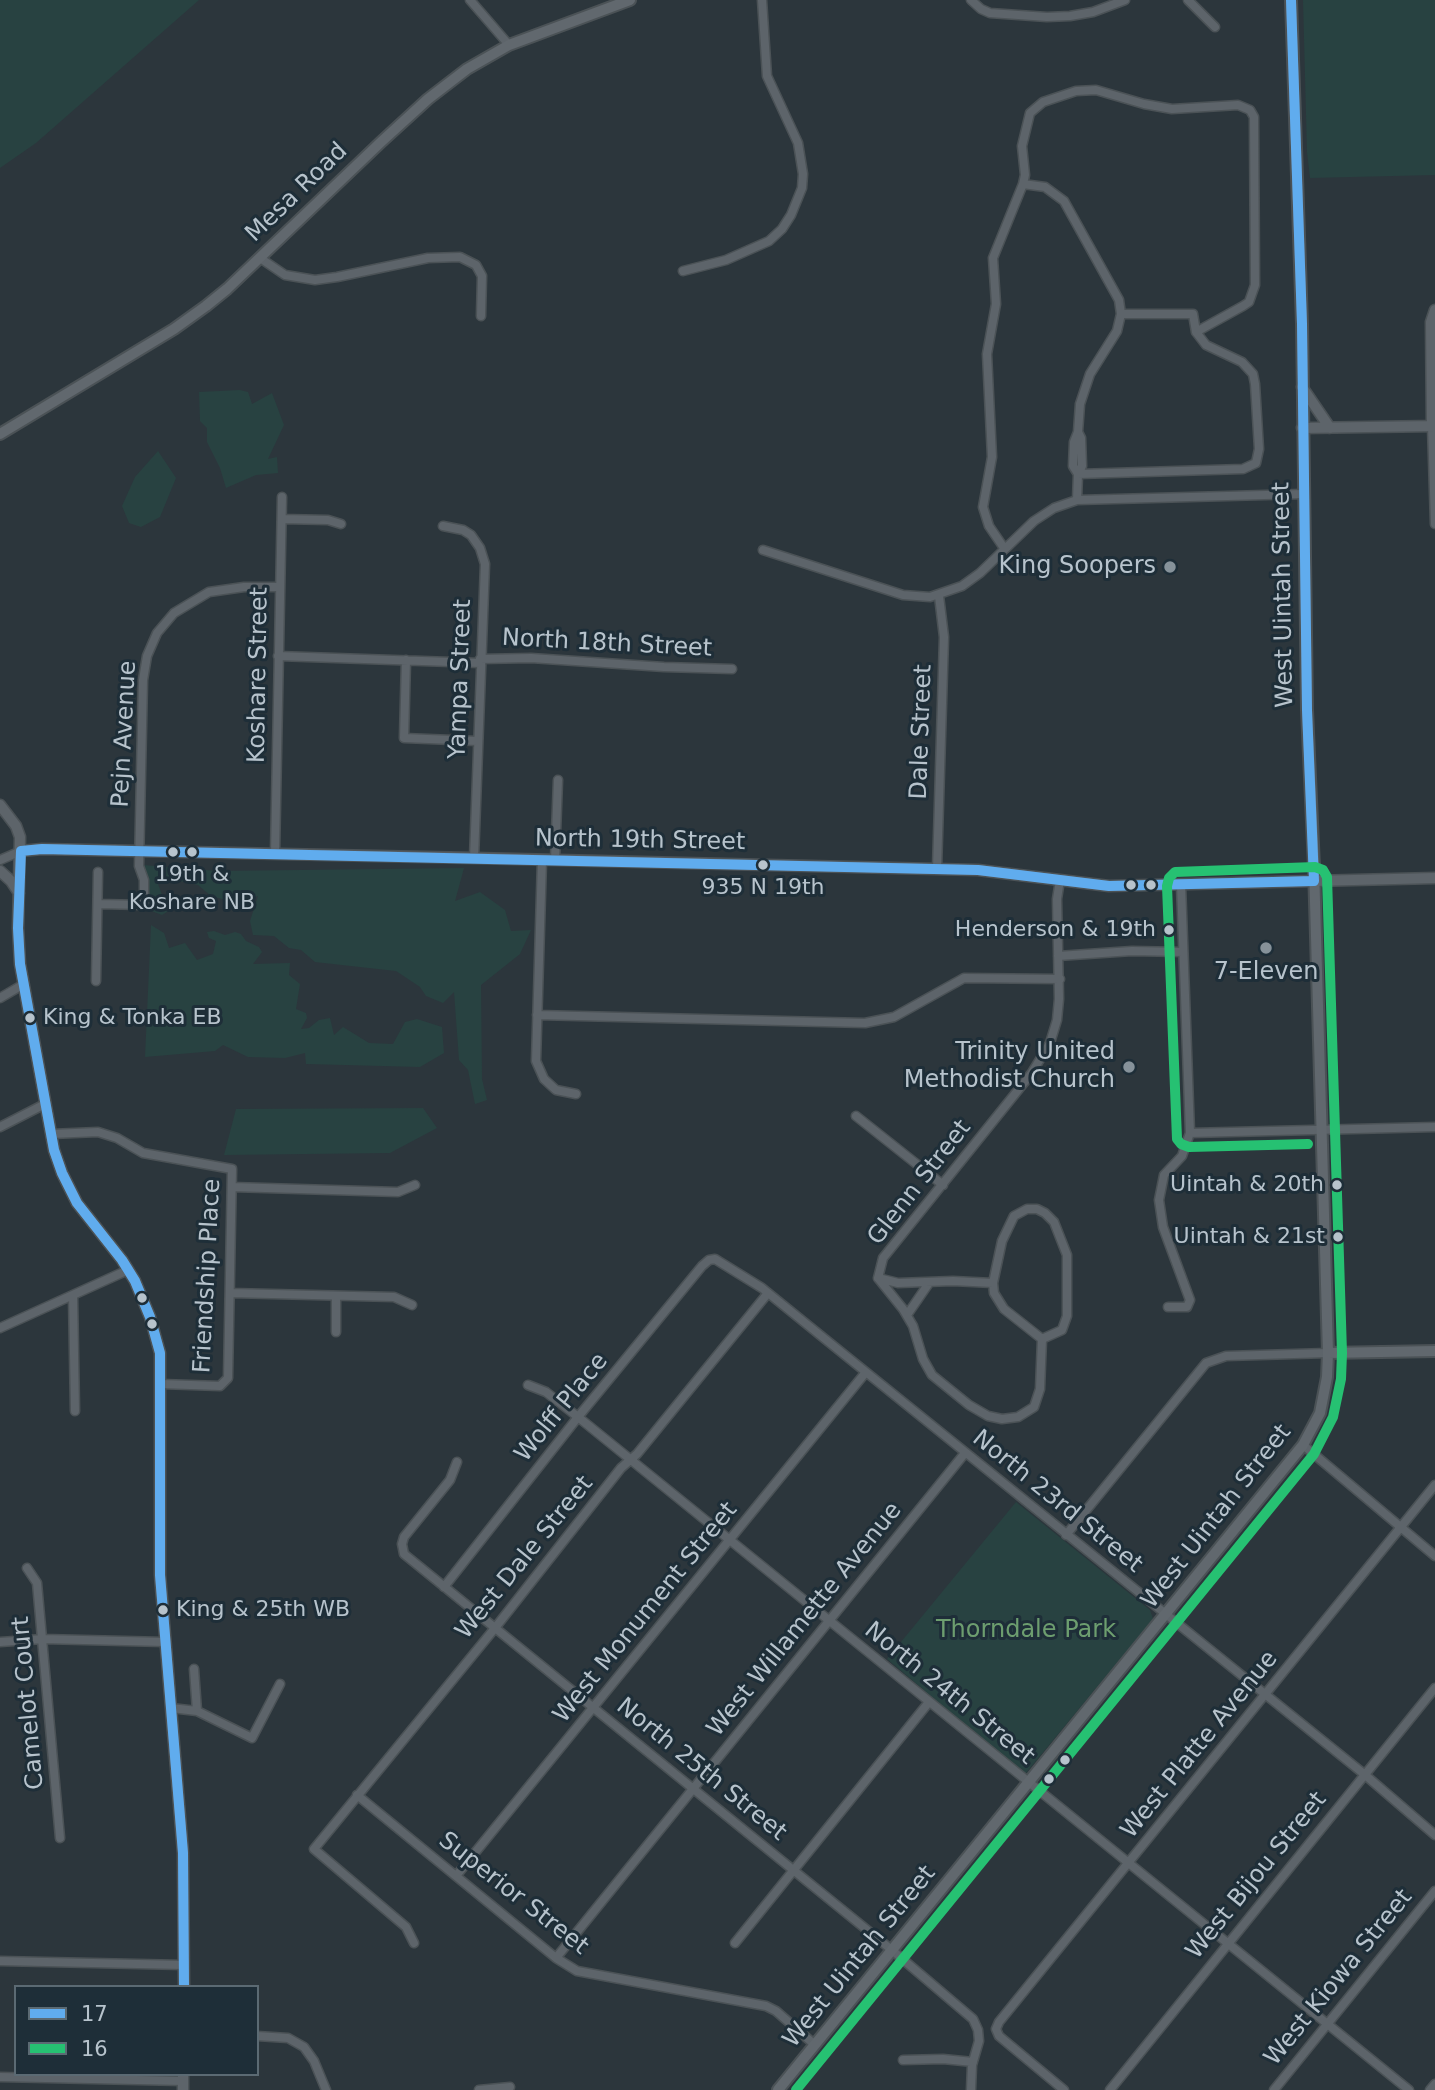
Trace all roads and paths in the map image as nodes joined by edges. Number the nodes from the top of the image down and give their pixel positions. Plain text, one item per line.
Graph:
1 (470, 0) edge
2 (630, 0) edge
3 (762, 0) edge
4 (971, 0) edge
5 (1125, 0) edge
6 (1188, 0) edge
7 (1291, 0) edge
8 (1215, 27) dead end
9 (509, 45) junction
10 (1023, 184) junction
11 (260, 258) junction
12 (683, 271) dead end
13 (1435, 310) edge
14 (1121, 314) junction
15 (481, 316) dead end
16 (1196, 332) junction
17 (1302, 387) junction
18 (1433, 426) edge
19 (1302, 428) junction
20 (1331, 428) junction
21 (0, 433) edge
22 (1078, 474) junction
23 (1303, 494) junction
24 (282, 496) dead end
25 (1077, 500) junction
26 (282, 519) junction
27 (341, 524) dead end
28 (1435, 524) edge
29 (443, 526) dead end
30 (1004, 548) junction
31 (763, 550) dead end
32 (280, 587) junction
33 (939, 596) junction
34 (278, 656) junction
35 (406, 660) junction
36 (480, 661) junction
37 (732, 669) dead end
38 (477, 741) junction
39 (558, 780) dead end
40 (0, 805) edge
41 (21, 851) junction
42 (140, 852) junction
43 (275, 854) junction
44 (474, 858) junction
45 (0, 860) edge
46 (542, 860) junction
47 (555, 860) junction
48 (937, 869) junction
49 (0, 871) edge
50 (98, 872) dead end
51 (1435, 878) edge
52 (1060, 880) junction
53 (1314, 881) junction
54 (1181, 885) junction
55 (19, 893) junction
56 (98, 904) junction
57 (1183, 952) junction
58 (1059, 956) junction
59 (1060, 979) junction
60 (96, 981) dead end
61 (23, 984) junction
62 (0, 998) edge
63 (537, 1014) junction
64 (576, 1094) dead end
65 (45, 1104) junction
66 (856, 1116) dead end
67 (0, 1127) edge
68 (1435, 1127) edge
69 (1321, 1130) junction
70 (1190, 1133) junction
71 (51, 1134) junction
72 (415, 1185) dead end
73 (943, 1185) junction
74 (232, 1187) junction
75 (715, 1259) joint
76 (128, 1270) junction
77 (878, 1278) junction
78 (929, 1283) junction
79 (993, 1283) junction
80 (231, 1293) junction
81 (768, 1293) junction
82 (73, 1295) junction
83 (336, 1296) junction
84 (412, 1305) dead end
85 (1168, 1307) dead end
86 (907, 1315) junction
87 (0, 1328) edge
88 (336, 1332) dead end
89 (1042, 1339) junction
90 (1435, 1351) edge
91 (1328, 1353) junction
92 (866, 1372) junction
93 (161, 1384) junction
94 (528, 1385) dead end
95 (75, 1411) dead end
96 (578, 1417) junction
97 (1303, 1445) junction
98 (965, 1454) junction
99 (629, 1460) junction
100 (457, 1462) dead end
101 (1435, 1485) edge
102 (1401, 1528) junction
103 (1066, 1535) junction
104 (729, 1540) junction
105 (1435, 1556) edge
106 (27, 1568) dead end
107 (444, 1587) junction
108 (1166, 1615) junction
109 (828, 1620) junction
110 (495, 1628) junction
111 (43, 1639) junction
112 (0, 1642) edge
113 (165, 1642) junction
114 (194, 1669) dead end
115 (280, 1684) dead end
116 (1435, 1688) edge
117 (1264, 1696) junction
118 (929, 1702) junction
119 (171, 1708) junction
120 (595, 1709) junction
121 (197, 1711) junction
122 (1364, 1774) junction
123 (1029, 1784) junction
124 (694, 1788) junction
125 (358, 1795) junction
126 (1435, 1835) edge
127 (60, 1838) dead end
128 (1130, 1863) junction
129 (794, 1871) junction
130 (456, 1877) junction
131 (1435, 1891) edge
132 (414, 1943) dead end
133 (734, 1943) dead end
134 (1228, 1943) junction
135 (893, 1951) junction
136 (556, 1958) junction
137 (0, 1961) edge
138 (184, 1965) junction
139 (184, 1985) edge
140 (1327, 2025) junction
141 (259, 2036) edge
142 (815, 2045) junction
143 (903, 2060) dead end
144 (973, 2062) junction
145 (0, 2077) edge
146 (183, 2082) edge
147 (1435, 2084) edge
148 (510, 2087) dead end
149 (326, 2090) edge
150 (479, 2090) edge
151 (778, 2090) edge
152 (971, 2090) edge
153 (1063, 2090) edge
154 (1110, 2090) edge
155 (1274, 2090) edge
156 (1409, 2090) edge
157 (1430, 2090) edge

1 - 9 street
2 - 9 main road, Mesa Road
3 - 12 street
4 - 5 street
6 - 8 street
7 - 17 main road, West Uintah Street
9 - 11 main road, Mesa Road
10 - 14 street
10 - 16 street
10 - 30 street
11 - 15 street
11 - 21 main road, Mesa Road
13 - 18 street
14 - 16 street
14 - 22 street
16 - 22 street
17 - 19 main road, West Uintah Street
17 - 20 street
18 - 20 street
18 - 28 street
19 - 20 street
19 - 23 main road, West Uintah Street
22 - 25 street
23 - 25 street
23 - 53 main road, West Uintah Street
24 - 26 street, Koshare Street
25 - 30 street
26 - 27 street
26 - 32 street, Koshare Street
29 - 36 street, Yampa Street
30 - 33 street
31 - 33 street
32 - 34 street, Koshare Street
32 - 42 street, Pejn Avenue
33 - 48 street, Dale Street
34 - 35 street, North 18th Street
34 - 43 street, Koshare Street
35 - 36 street, North 18th Street
35 - 38 street
36 - 37 street, North 18th Street
36 - 38 street, Yampa Street
38 - 44 street, Yampa Street
39 - 47 street
40 - 41 street
41 - 42 street, North 19th Street
41 - 45 street
41 - 55 street
42 - 43 street, North 19th Street
42 - 56 street, Pejn Avenue
43 - 44 street, North 19th Street
44 - 46 street, North 19th Street
46 - 47 street, North 19th Street
46 - 63 street
47 - 48 street, North 19th Street
48 - 52 street, North 19th Street
49 - 55 street
50 - 56 street
51 - 53 street, North 19th Street
52 - 54 street, North 19th Street
52 - 58 street, Glenn Street
53 - 54 street, North 19th Street
53 - 69 main road, West Uintah Street
54 - 57 street
55 - 61 street
56 - 60 street
57 - 58 street
57 - 70 street
58 - 59 street, Glenn Street
59 - 63 street
59 - 73 street, Glenn Street
61 - 62 street
61 - 65 street
63 - 64 street
65 - 67 street
65 - 71 street
66 - 73 street
68 - 69 street
69 - 70 street
69 - 91 main road, West Uintah Street
70 - 85 street
71 - 74 street, Friendship Place
71 - 76 street
72 - 74 street
73 - 77 street, Glenn Street
74 - 80 street, Friendship Place
75 - 81 street, North 23rd Street
75 - 96 street, Wolff Place
76 - 82 street
76 - 93 street
77 - 78 street
77 - 86 street
78 - 79 street
78 - 86 street
79 - 89 street
79 - 89 street
80 - 83 street
80 - 93 street, Friendship Place
81 - 92 street, North 23rd Street
81 - 99 street, West Dale Street
82 - 87 street
82 - 95 street
83 - 84 street
83 - 88 street
86 - 89 street
90 - 91 main road
91 - 97 main road, West Uintah Street
91 - 103 street
92 - 98 street, North 23rd Street
92 - 104 street, West Monument Street
93 - 113 street
94 - 96 street, North 24th Street
96 - 99 street, North 24th Street
96 - 107 street, Wolff Place
97 - 102 street
97 - 108 main road, West Uintah Street
98 - 103 street, North 23rd Street
98 - 109 street, West Willamette Avenue
99 - 104 street, North 24th Street
99 - 110 street, West Dale Street
100 - 107 street, North 25th Street
101 - 102 street, West Platte Avenue
102 - 105 street
102 - 117 street, West Platte Avenue
103 - 108 street, North 23rd Street
104 - 109 street, North 24th Street
104 - 120 street, West Monument Street
106 - 111 street, Camelot Court
107 - 110 street, North 25th Street
108 - 117 street, North 23rd Street
108 - 123 main road, West Uintah Street
109 - 118 street, North 24th Street
109 - 124 street, West Willamette Avenue
110 - 120 street, North 25th Street
110 - 125 street, West Dale Street
111 - 112 street
111 - 113 street
111 - 127 street, Camelot Court
113 - 119 street
114 - 121 street
115 - 121 street
116 - 122 street, West Bijou Street
117 - 122 street, North 23rd Street
117 - 128 street, West Platte Avenue
118 - 123 street, North 24th Street
118 - 129 street
119 - 121 street
119 - 138 street
120 - 124 street, North 25th Street
120 - 130 street, West Monument Street
122 - 126 street, North 23rd Street
122 - 134 street, West Bijou Street
123 - 128 street, North 24th Street
123 - 135 main road, West Uintah Street
124 - 129 street, North 25th Street
124 - 136 street, West Willamette Avenue
125 - 130 street, Superior Street
125 - 132 street, West Dale Street
128 - 134 street, North 24th Street
128 - 153 street, West Platte Avenue
129 - 133 street
129 - 135 street, North 25th Street
130 - 136 street, Superior Street
131 - 140 street, West Kiowa Street
134 - 140 street, North 24th Street
134 - 154 street, West Bijou Street
135 - 142 main road, West Uintah Street
135 - 144 street, North 25th Street
136 - 142 street, Superior Street
137 - 138 street
138 - 139 street
140 - 155 street, West Kiowa Street
140 - 156 street, North 24th Street
141 - 149 street
142 - 151 main road, West Uintah Street
143 - 144 street
144 - 152 street
145 - 146 street
147 - 157 street
148 - 150 street

